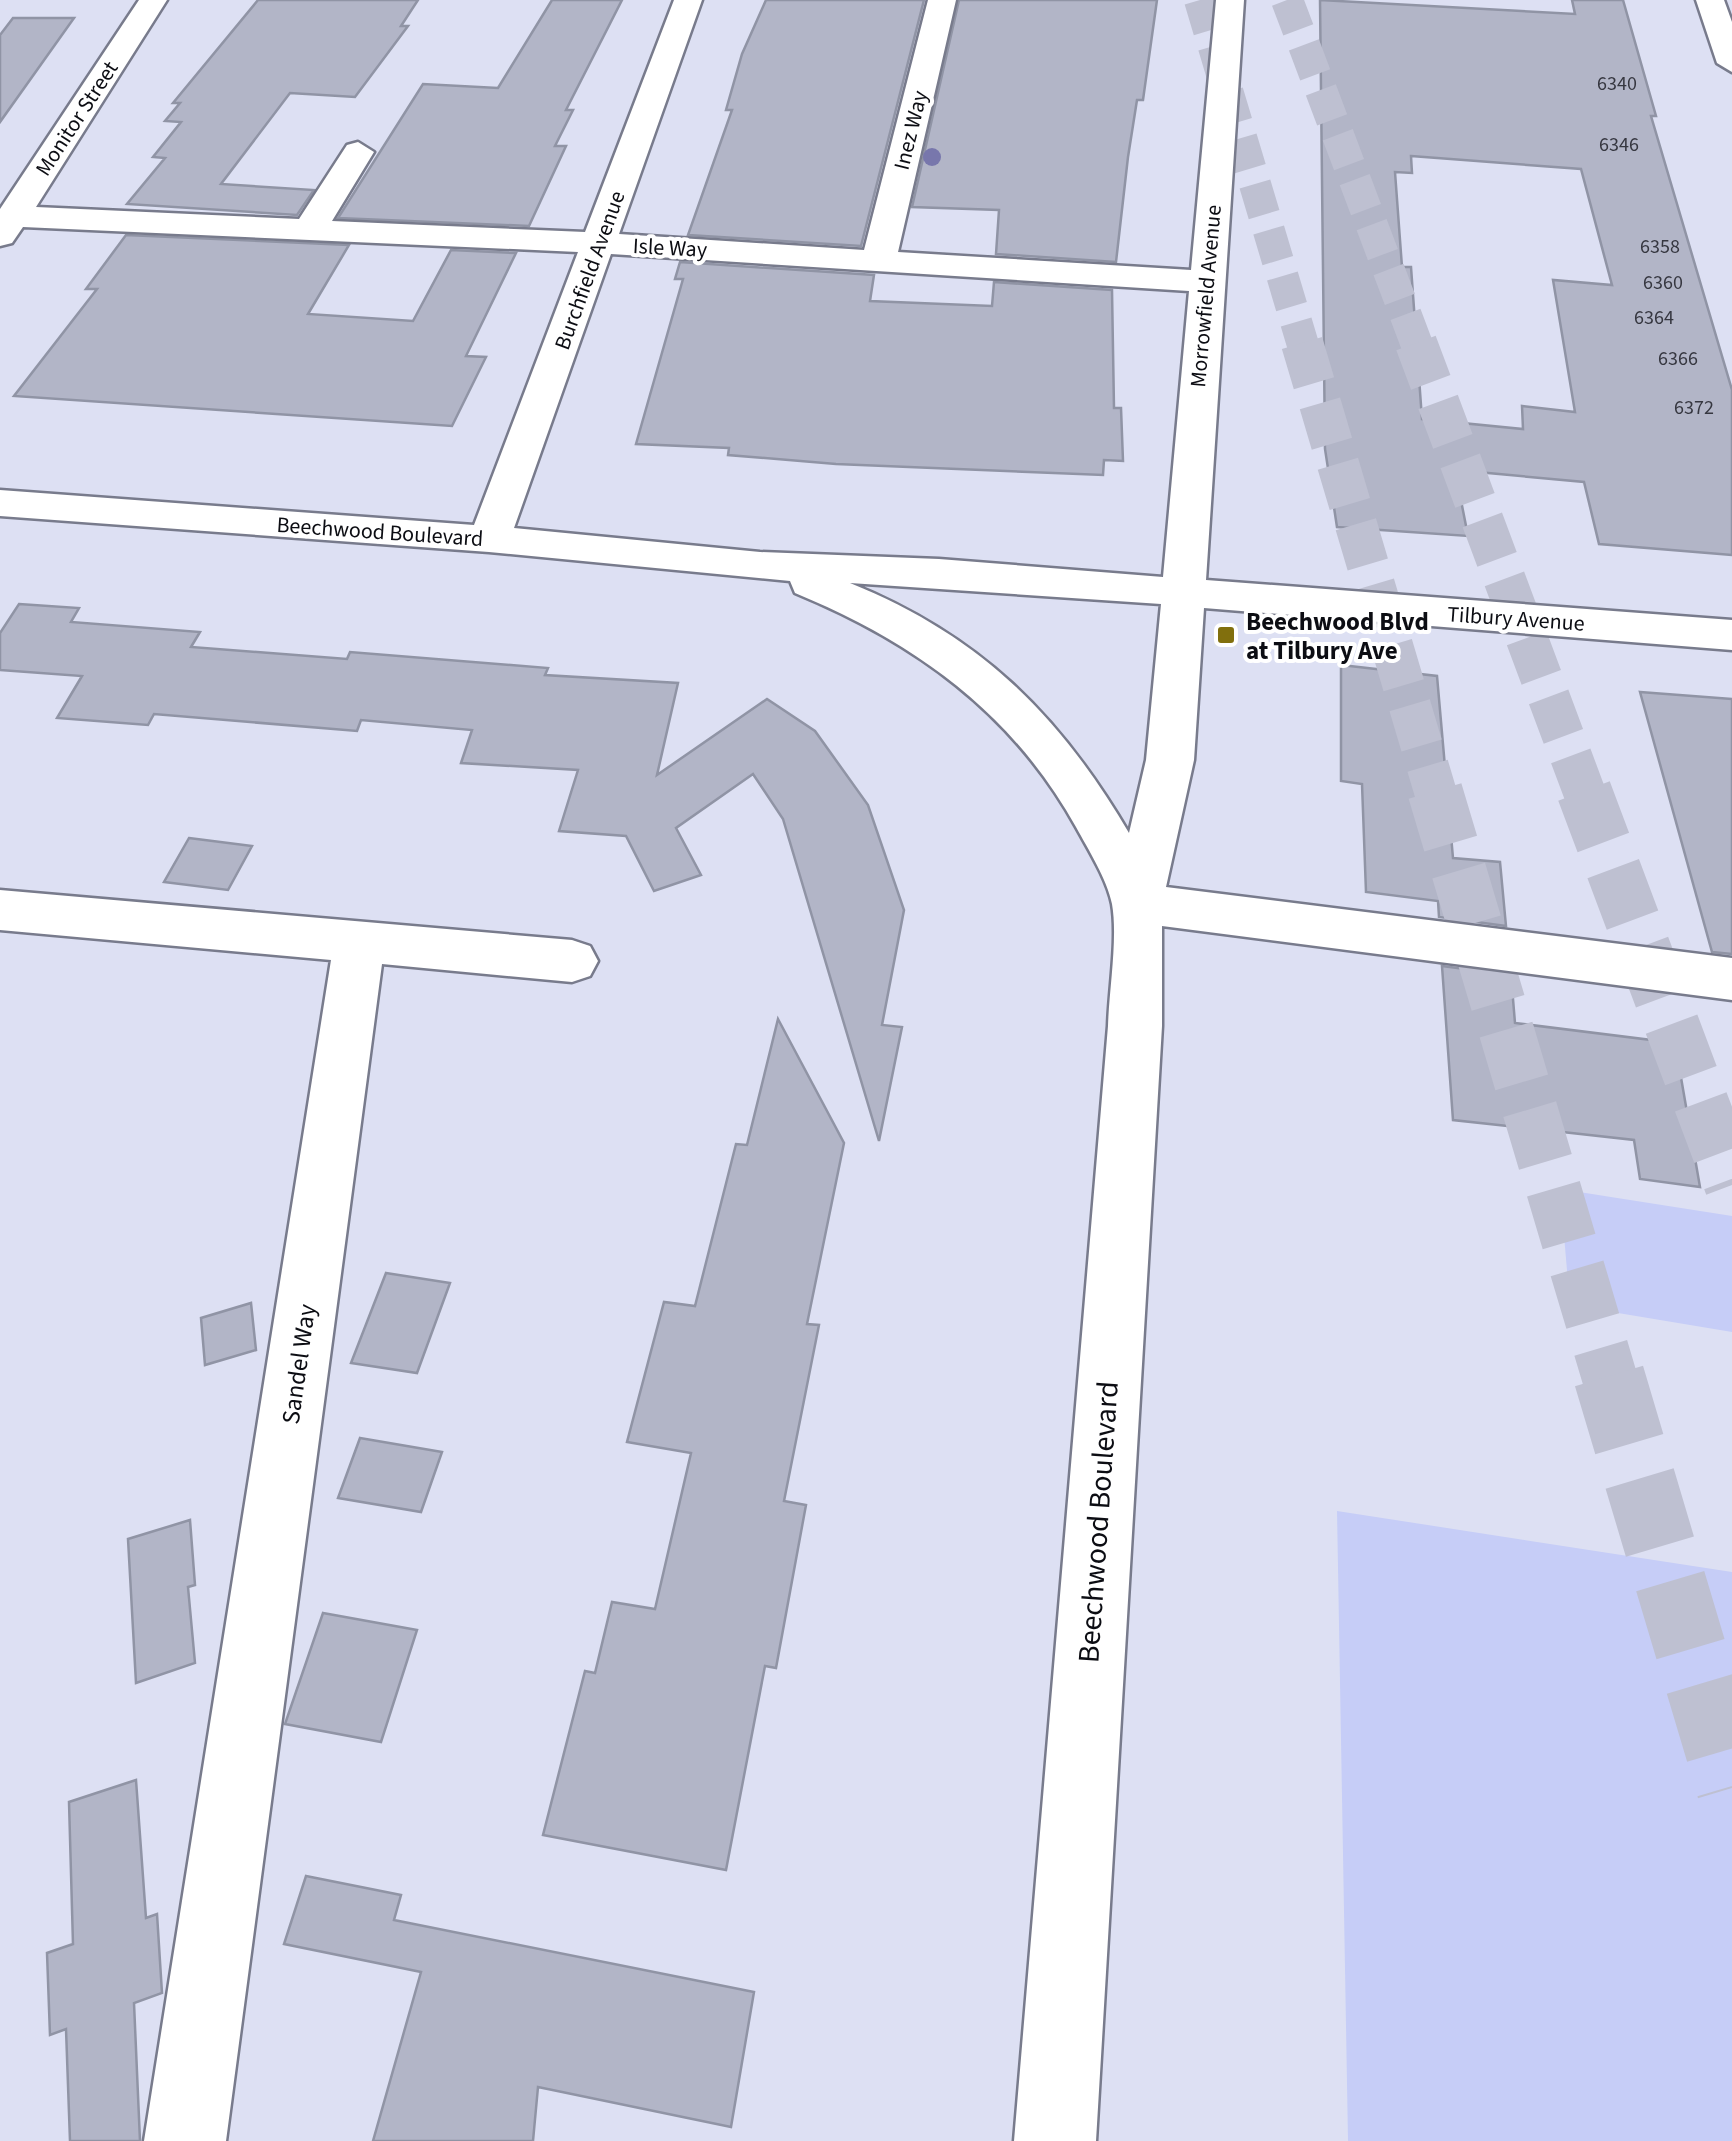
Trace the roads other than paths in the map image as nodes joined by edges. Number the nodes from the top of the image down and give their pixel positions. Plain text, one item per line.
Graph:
1 (153, 0) edge
2 (688, 0) edge
3 (942, 0) edge
4 (1230, 0) edge
5 (1710, 0) edge
6 (1732, 62) edge
7 (358, 152) dead end
8 (6, 226) edge
9 (309, 230) junction
10 (599, 243) junction
11 (878, 260) junction
12 (1206, 282) junction
13 (0, 503) edge
14 (489, 539) junction
15 (760, 566) junction
16 (1180, 592) junction
17 (1732, 634) edge
18 (1137, 903) junction
19 (0, 910) edge
20 (359, 944) junction
21 (572, 961) dead end
22 (1732, 979) edge
23 (185, 2141) edge
24 (1055, 2141) edge

1 - 8 street, Monitor Street
2 - 10 street, Burchfield Avenue
3 - 11 street, Inez Way
4 - 12 street, Morrowfield Avenue
5 - 6 street
7 - 9 street
8 - 9 street, Isle Way
9 - 10 street, Isle Way
10 - 11 street, Isle Way
10 - 14 street, Burchfield Avenue
11 - 12 street, Isle Way
12 - 16 street, Morrowfield Avenue
13 - 14 street, Beechwood Boulevard
14 - 15 street, Beechwood Boulevard
15 - 16 street, Beechwood Boulevard
15 - 18 street, Beechwood Boulevard
16 - 17 street, Tilbury Avenue
16 - 18 street, Beechwood Boulevard
18 - 22 street
18 - 24 street, Beechwood Boulevard
19 - 20 street
20 - 21 street
20 - 23 street, Sandel Way

